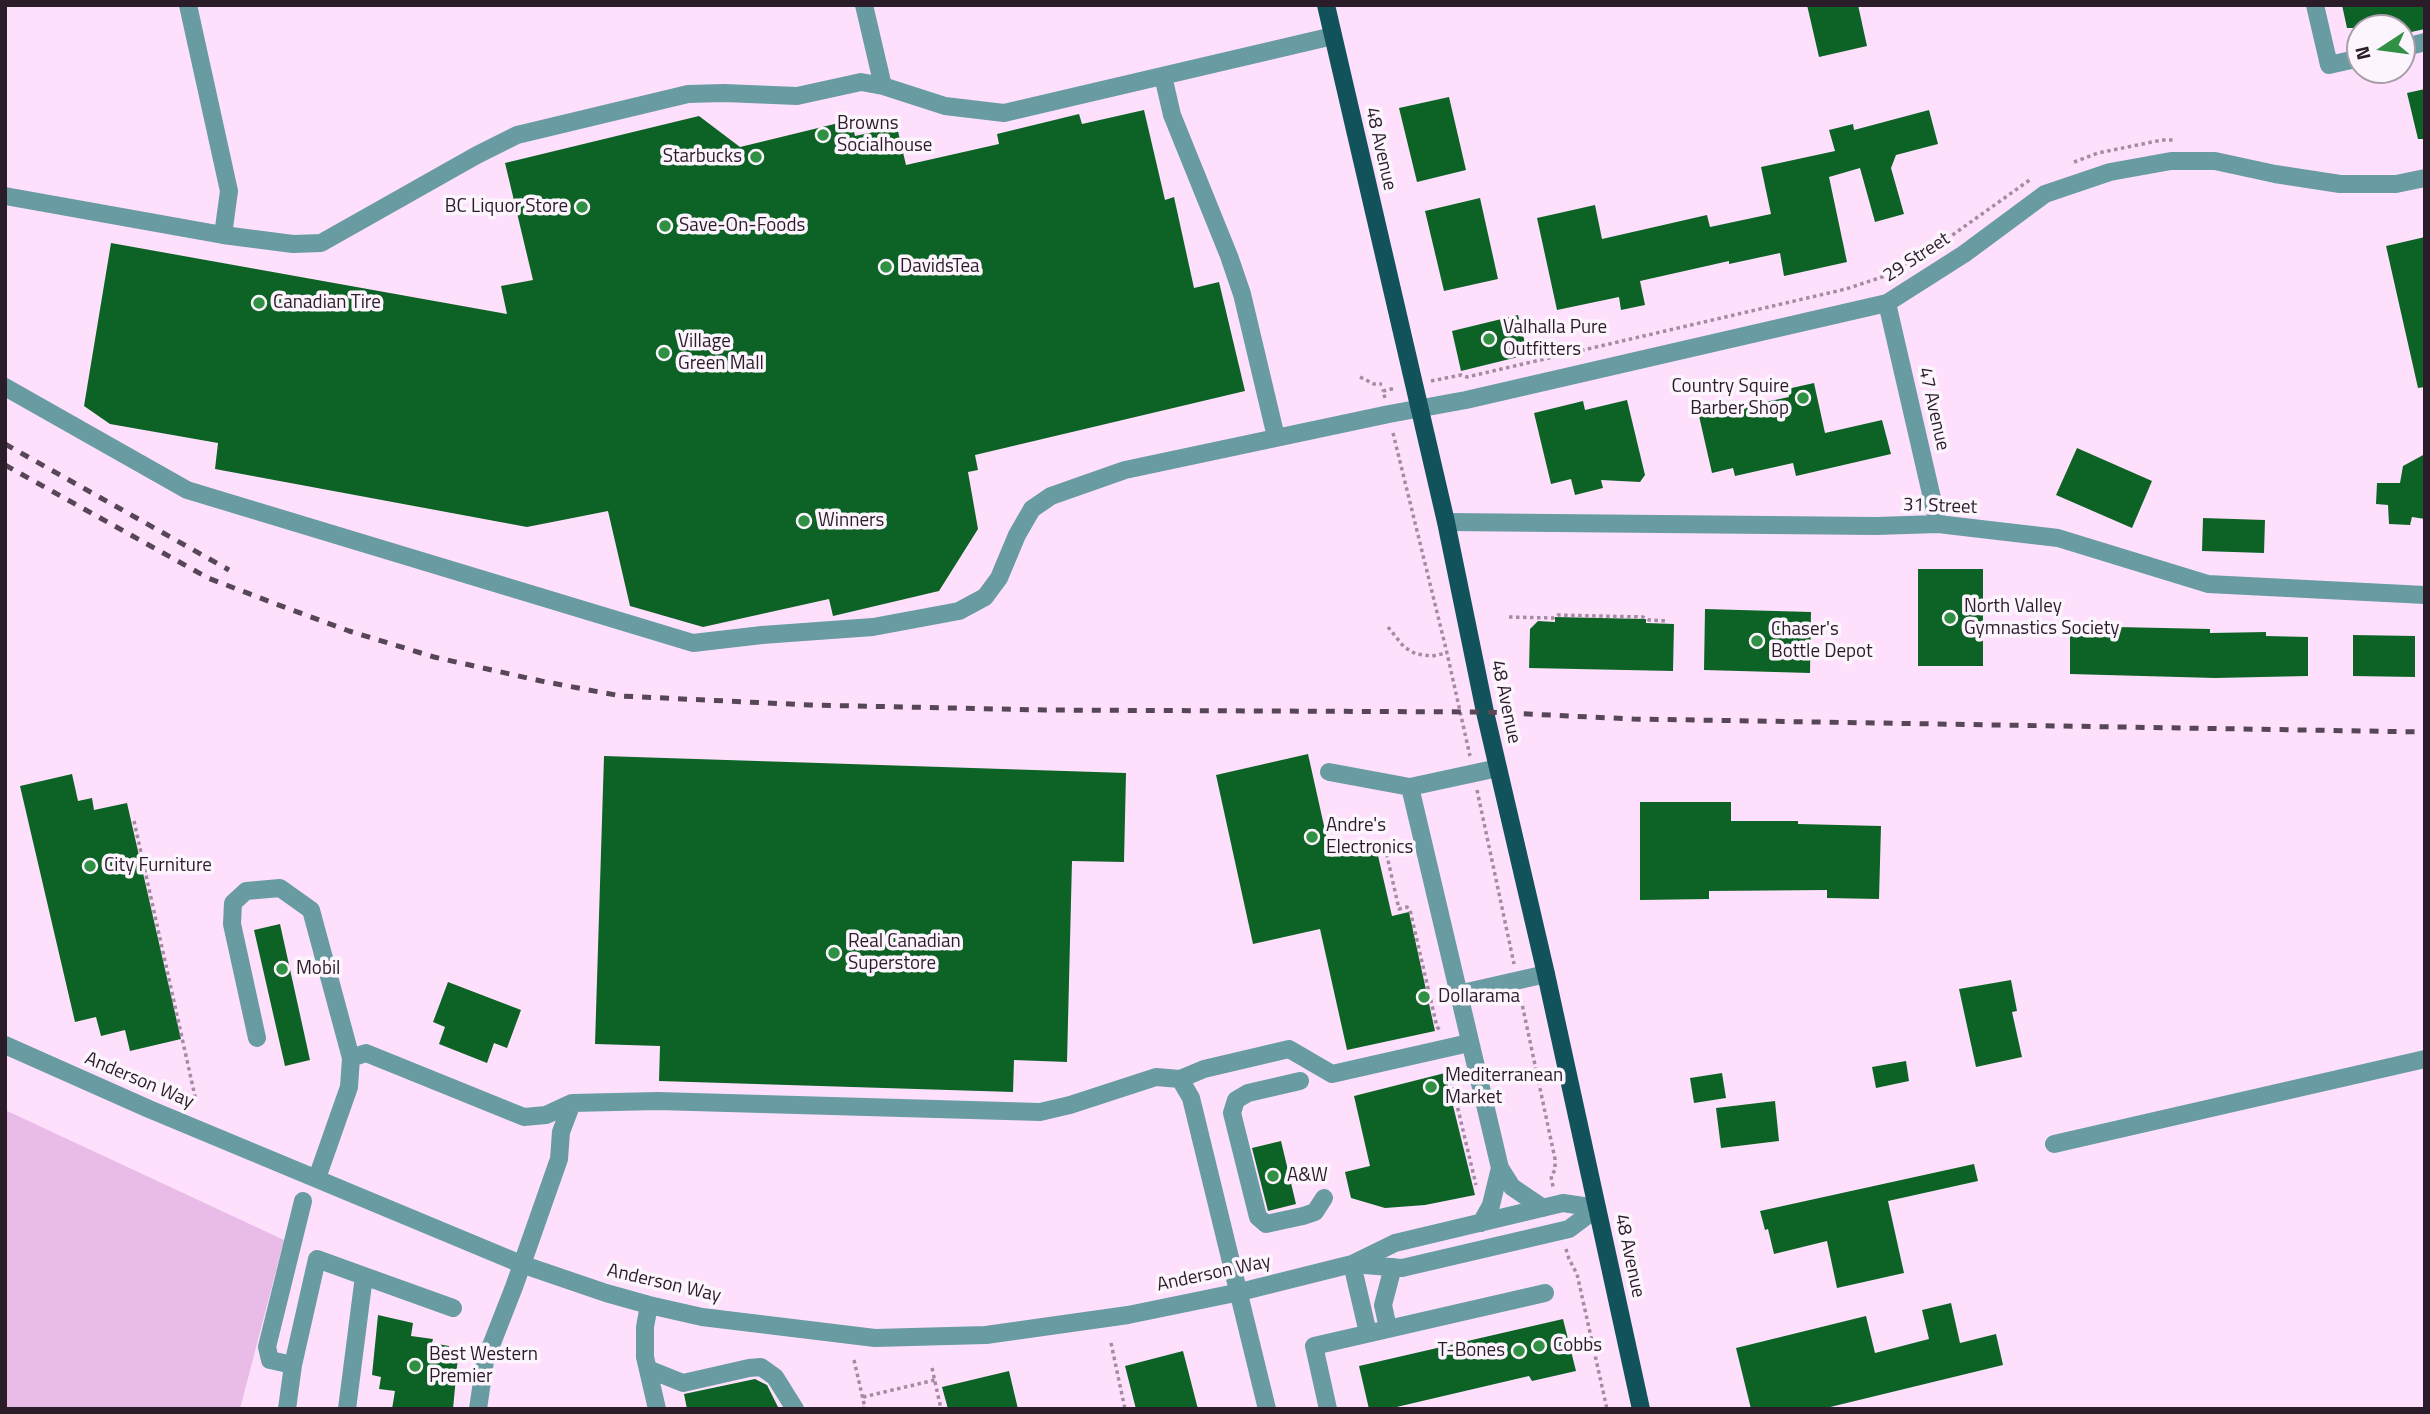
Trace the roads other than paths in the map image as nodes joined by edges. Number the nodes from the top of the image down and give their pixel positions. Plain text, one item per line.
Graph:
1 (188, 5) edge
2 (864, 5) edge
3 (1326, 5) edge
4 (2315, 5) edge
5 (1333, 36) junction
6 (2346, 61) edge
7 (1163, 76) junction
8 (883, 86) junction
9 (2425, 178) edge
10 (7, 197) edge
11 (223, 235) junction
12 (1887, 303) junction
13 (5, 387) edge
14 (1419, 408) junction
15 (1276, 438) junction
16 (1446, 522) junction
17 (1938, 524) junction
18 (2425, 595) edge
19 (1498, 768) junction
20 (1329, 772) dead end
21 (1410, 787) junction
22 (1546, 974) junction
23 (1458, 994) junction
24 (257, 1038) dead end
25 (1469, 1043) junction
26 (5, 1045) edge
27 (351, 1058) junction
28 (2425, 1059) edge
29 (1180, 1079) junction
30 (1300, 1081) dead end
31 (572, 1103) junction
32 (2053, 1144) dead end
33 (1500, 1168) junction
34 (317, 1178) junction
35 (1324, 1198) dead end
36 (303, 1201) dead end
37 (1543, 1208) junction
38 (1597, 1208) junction
39 (1481, 1223) junction
40 (521, 1264) junction
41 (1352, 1264) junction
42 (1394, 1267) junction
43 (364, 1276) junction
44 (1240, 1292) junction
45 (1545, 1293) dead end
46 (649, 1306) junction
47 (453, 1308) dead end
48 (1388, 1328) junction
49 (1368, 1333) junction
50 (293, 1365) junction
51 (648, 1369) junction
52 (287, 1409) edge
53 (347, 1409) edge
54 (478, 1409) edge
55 (657, 1409) edge
56 (796, 1409) edge
57 (1267, 1409) edge
58 (1328, 1409) edge
59 (1641, 1409) edge

1 - 11 street
2 - 8 street
3 - 5 main road, 48 Avenue
4 - 6 street
5 - 7 street
5 - 14 main road, 48 Avenue
7 - 8 street
7 - 15 street
8 - 11 street
9 - 12 street, 29 Street
10 - 11 street
12 - 14 street, 29 Street
12 - 17 street, 47 Avenue
13 - 15 street, 29 Street
14 - 15 street, 29 Street
14 - 16 main road, 48 Avenue
16 - 17 street, 31 Street
16 - 19 main road, 48 Avenue
17 - 18 street, 31 Street
19 - 21 street
19 - 22 main road, 48 Avenue
20 - 21 street
21 - 23 street
22 - 23 street
22 - 38 main road, 48 Avenue
23 - 25 street
24 - 27 street
25 - 29 street
25 - 33 street
26 - 34 street, Anderson Way
27 - 31 street
27 - 34 street
28 - 32 street
29 - 31 street
29 - 44 street
30 - 35 street
31 - 40 street
33 - 37 street
33 - 39 street
34 - 40 street, Anderson Way
36 - 50 street
37 - 38 street, Anderson Way
37 - 39 street, Anderson Way
38 - 42 street, Anderson Way
38 - 59 main road, 48 Avenue
39 - 41 street, Anderson Way
40 - 46 street, Anderson Way
40 - 54 street
41 - 42 street, Anderson Way
41 - 44 street, Anderson Way
41 - 49 street
42 - 48 street
43 - 47 street
43 - 50 street
43 - 53 street
44 - 46 street, Anderson Way
44 - 57 street
45 - 48 street
46 - 51 street
48 - 49 street
49 - 58 street
50 - 52 street
51 - 55 street
51 - 56 street

